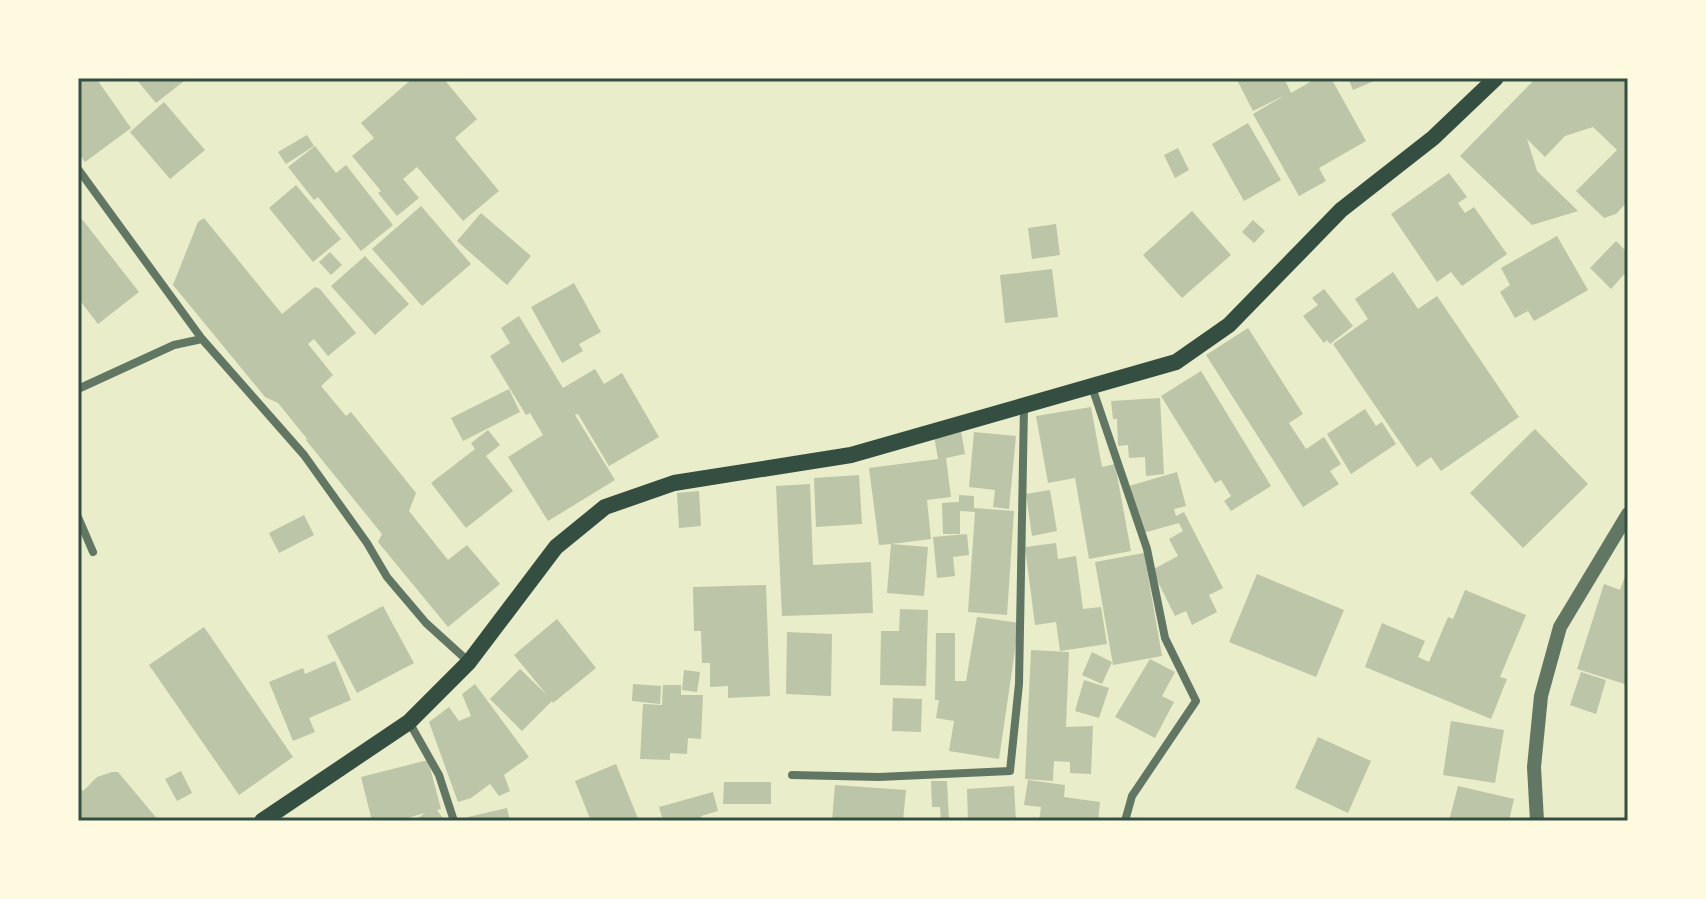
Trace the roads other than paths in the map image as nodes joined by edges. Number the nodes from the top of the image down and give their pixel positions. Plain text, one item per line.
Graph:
1 (1496, 78) edge
2 (78, 169) edge
3 (202, 339) junction
4 (1091, 386) junction
5 (78, 389) edge
6 (1024, 405) junction
7 (1628, 514) edge
8 (78, 517) edge
9 (93, 552) dead end
10 (469, 662) junction
11 (409, 722) junction
12 (792, 775) dead end
13 (262, 821) edge
14 (454, 821) edge
15 (1125, 821) edge
16 (1537, 821) edge

1 - 4 main road
2 - 3 street
3 - 5 street
3 - 10 street
4 - 6 main road
4 - 15 street
6 - 10 main road
6 - 12 street
7 - 16 street
8 - 9 street
10 - 11 main road
11 - 13 main road
11 - 14 street

